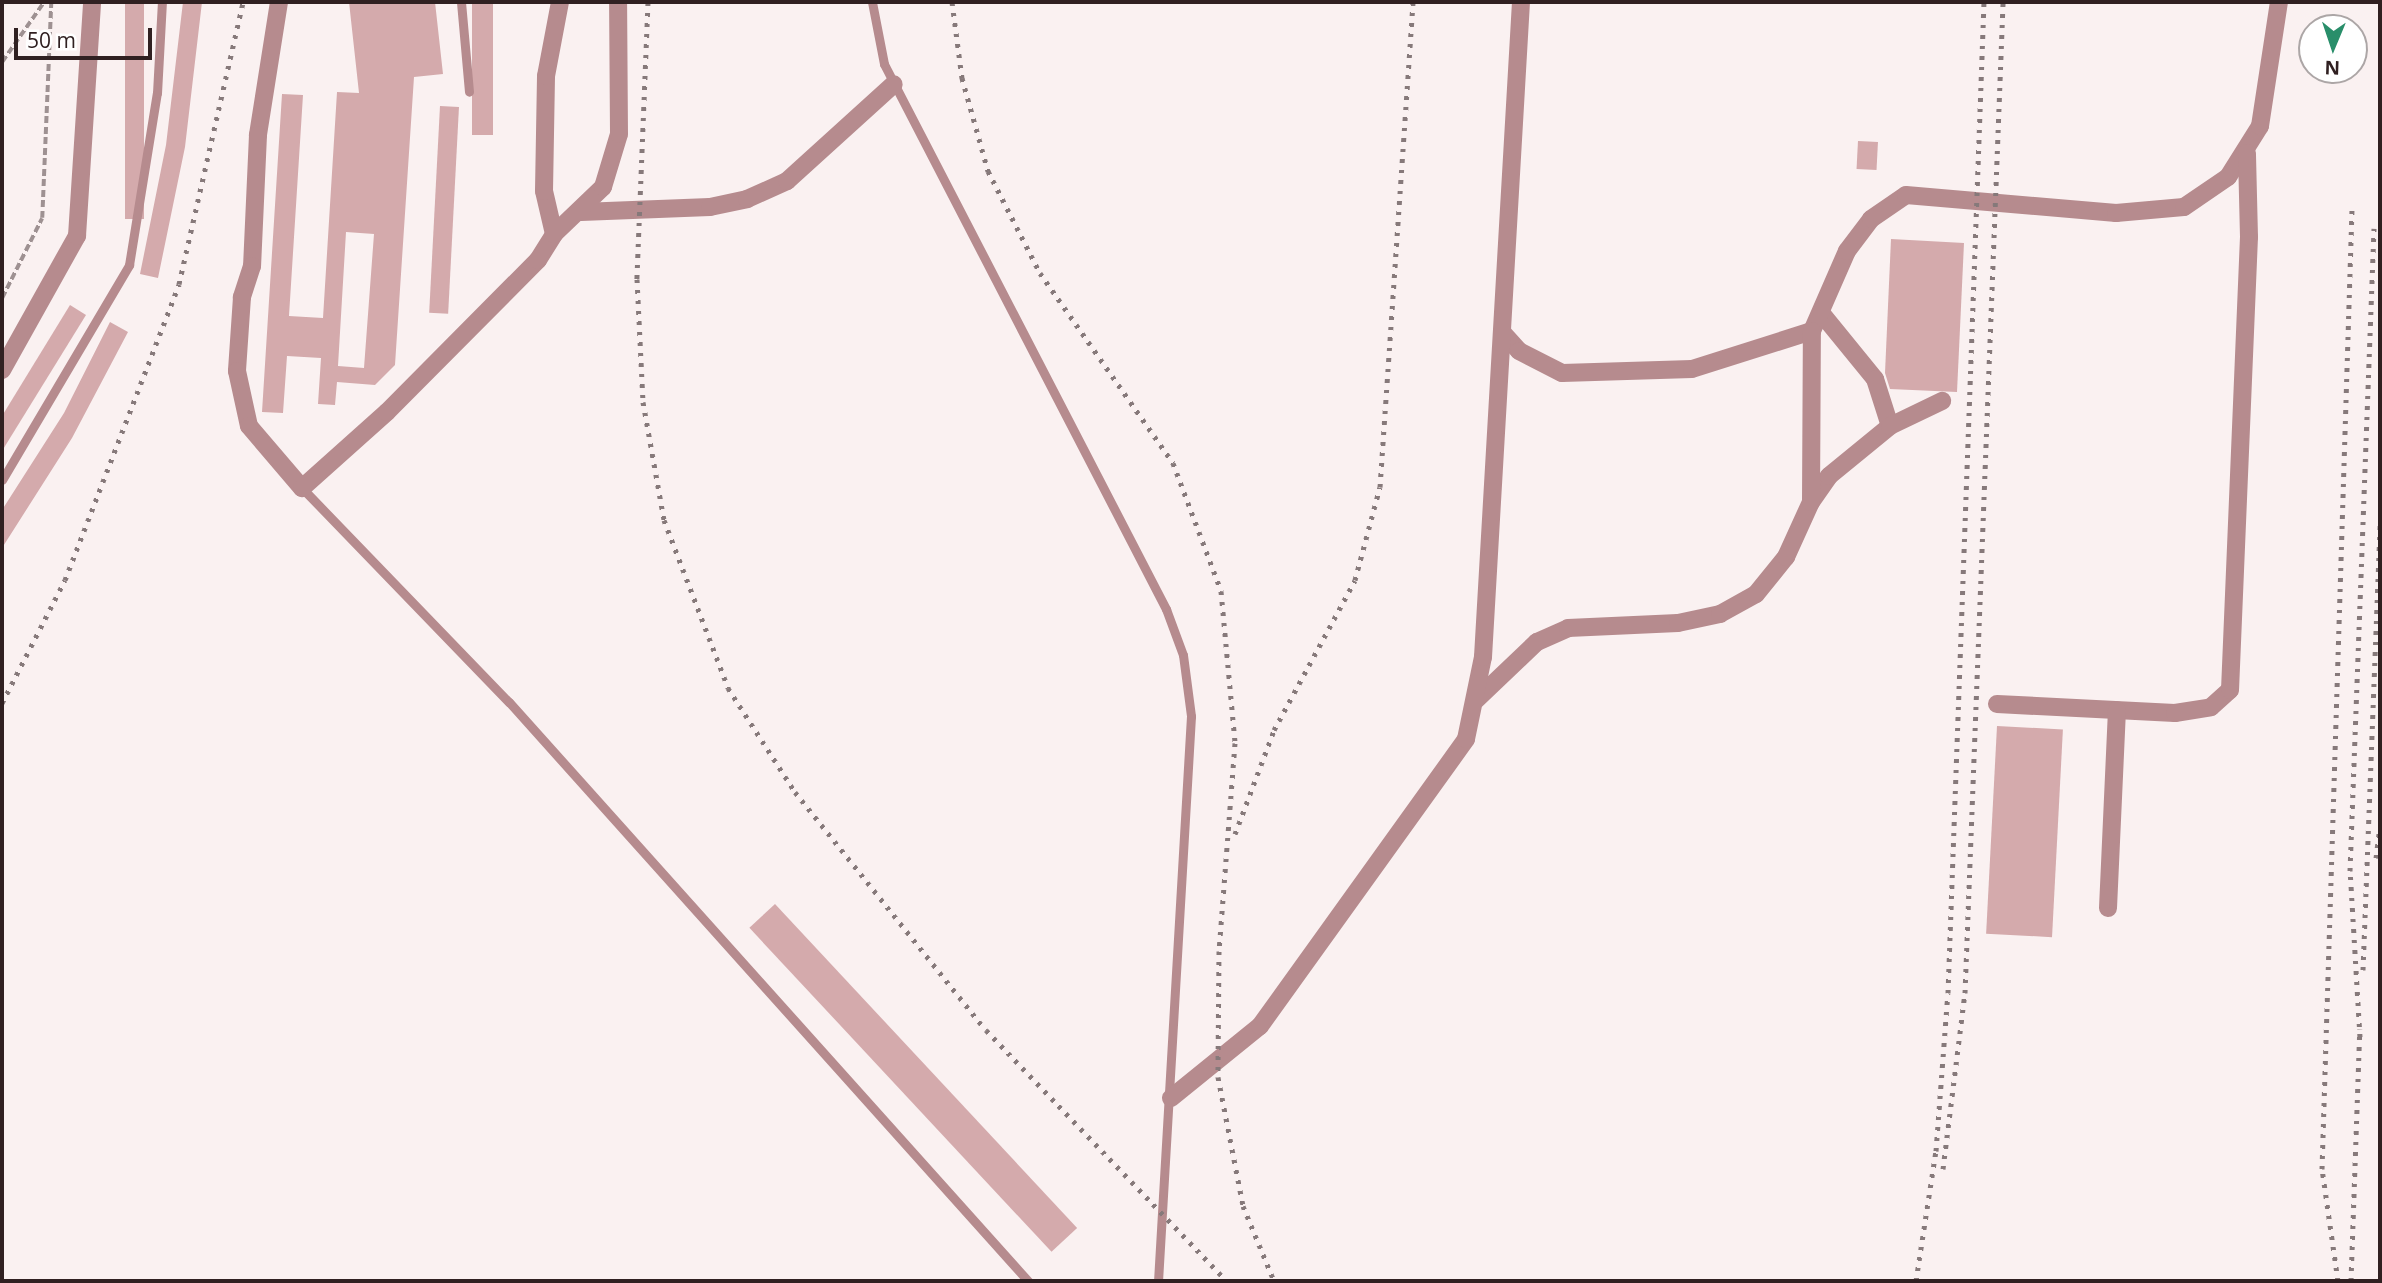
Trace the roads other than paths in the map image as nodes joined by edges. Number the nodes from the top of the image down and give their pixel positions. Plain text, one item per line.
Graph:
1 (92, 2) edge
2 (162, 2) edge
3 (279, 2) edge
4 (461, 2) edge
5 (560, 2) edge
6 (618, 2) edge
7 (872, 2) edge
8 (1521, 2) edge
9 (2279, 2) edge
10 (894, 84) junction
11 (469, 92) dead end
12 (2246, 153) junction
13 (581, 212) junction
14 (554, 234) junction
15 (1822, 314) junction
16 (1812, 331) junction
17 (1502, 332) junction
18 (2, 370) edge
19 (1942, 401) dead end
20 (1890, 426) junction
21 (2, 480) edge
22 (302, 488) junction
23 (1811, 502) junction
24 (1476, 701) junction
25 (1997, 704) dead end
26 (2117, 710) junction
27 (2108, 908) dead end
28 (1171, 1098) junction
29 (1028, 1281) edge
30 (1158, 1281) edge

1 - 18 street
2 - 21 lane
3 - 22 street
4 - 11 lane
5 - 14 street
6 - 13 street
7 - 10 lane
8 - 17 street
9 - 12 street
10 - 13 street
10 - 28 lane
12 - 15 street
12 - 26 street
13 - 14 street
14 - 22 street
15 - 16 street
15 - 20 street
16 - 17 street
16 - 23 street
17 - 24 street
19 - 20 street
20 - 23 street
22 - 29 lane
23 - 24 street
24 - 28 street
25 - 26 street
26 - 27 street
28 - 30 lane

